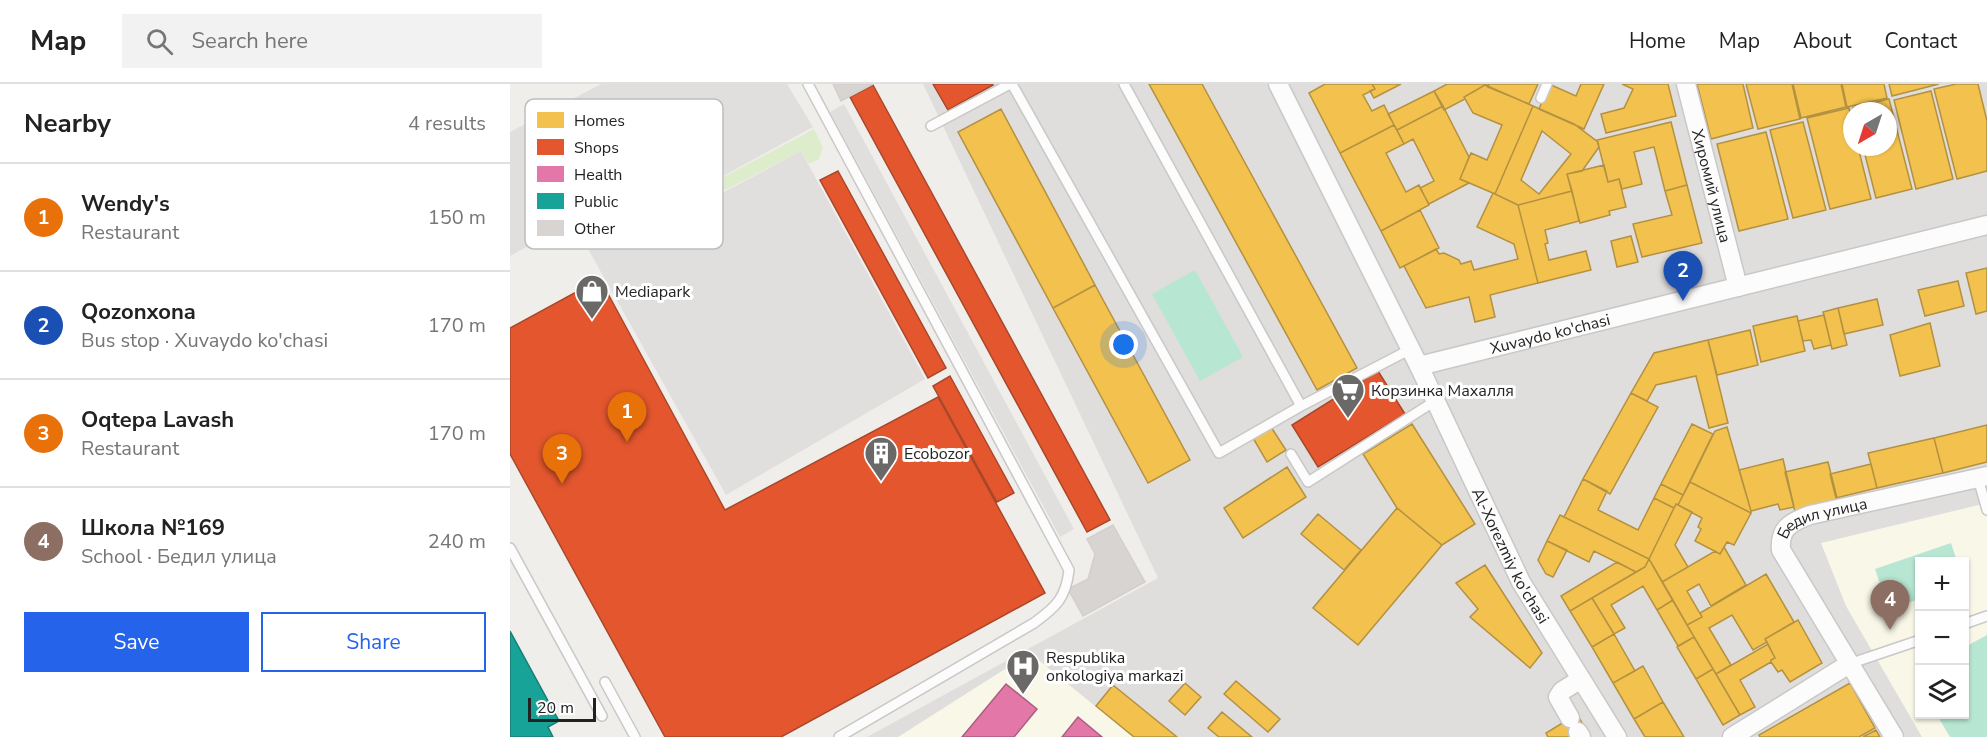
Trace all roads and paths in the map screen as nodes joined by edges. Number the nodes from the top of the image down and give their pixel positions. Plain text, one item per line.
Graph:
1 (808, 84) edge
2 (1011, 84) edge
3 (1124, 84) edge
4 (1278, 84) edge
5 (1547, 84) edge
6 (1686, 84) edge
7 (1541, 98) dead end
8 (931, 126) dead end
9 (1987, 225) edge
10 (1738, 287) junction
11 (1411, 349) junction
12 (1419, 366) junction
13 (1436, 401) junction
14 (1301, 406) junction
15 (1291, 454) dead end
16 (1983, 477) edge
17 (1987, 510) edge
18 (510, 548) edge
19 (1987, 616) edge
20 (1969, 623) edge
21 (1915, 642) edge
22 (1849, 664) junction
23 (1581, 679) junction
24 (605, 682) dead end
25 (602, 716) dead end
26 (1576, 729) edge
27 (635, 737) edge
28 (839, 737) edge
29 (1617, 737) edge
30 (1732, 737) edge
31 (1894, 737) edge

1 - 28 lane
2 - 8 lane
2 - 14 lane
3 - 14 lane
4 - 11 street
5 - 7 lane
6 - 10 street, Хиромий улица
9 - 10 street, Xuvaydo ko'chasi
10 - 12 street, Xuvaydo ko'chasi
11 - 12 street
11 - 14 lane
12 - 13 street, Al-Xorezmiy ko'chasi
13 - 15 lane
13 - 23 street, Al-Xorezmiy ko'chasi
16 - 17 lane
16 - 22 street, Бедил улица
18 - 25 lane
19 - 20 lane
21 - 22 lane
22 - 30 street
22 - 31 street, Бедил улица
23 - 26 street
23 - 29 street, Al-Xorezmiy ko'chasi
24 - 27 lane

